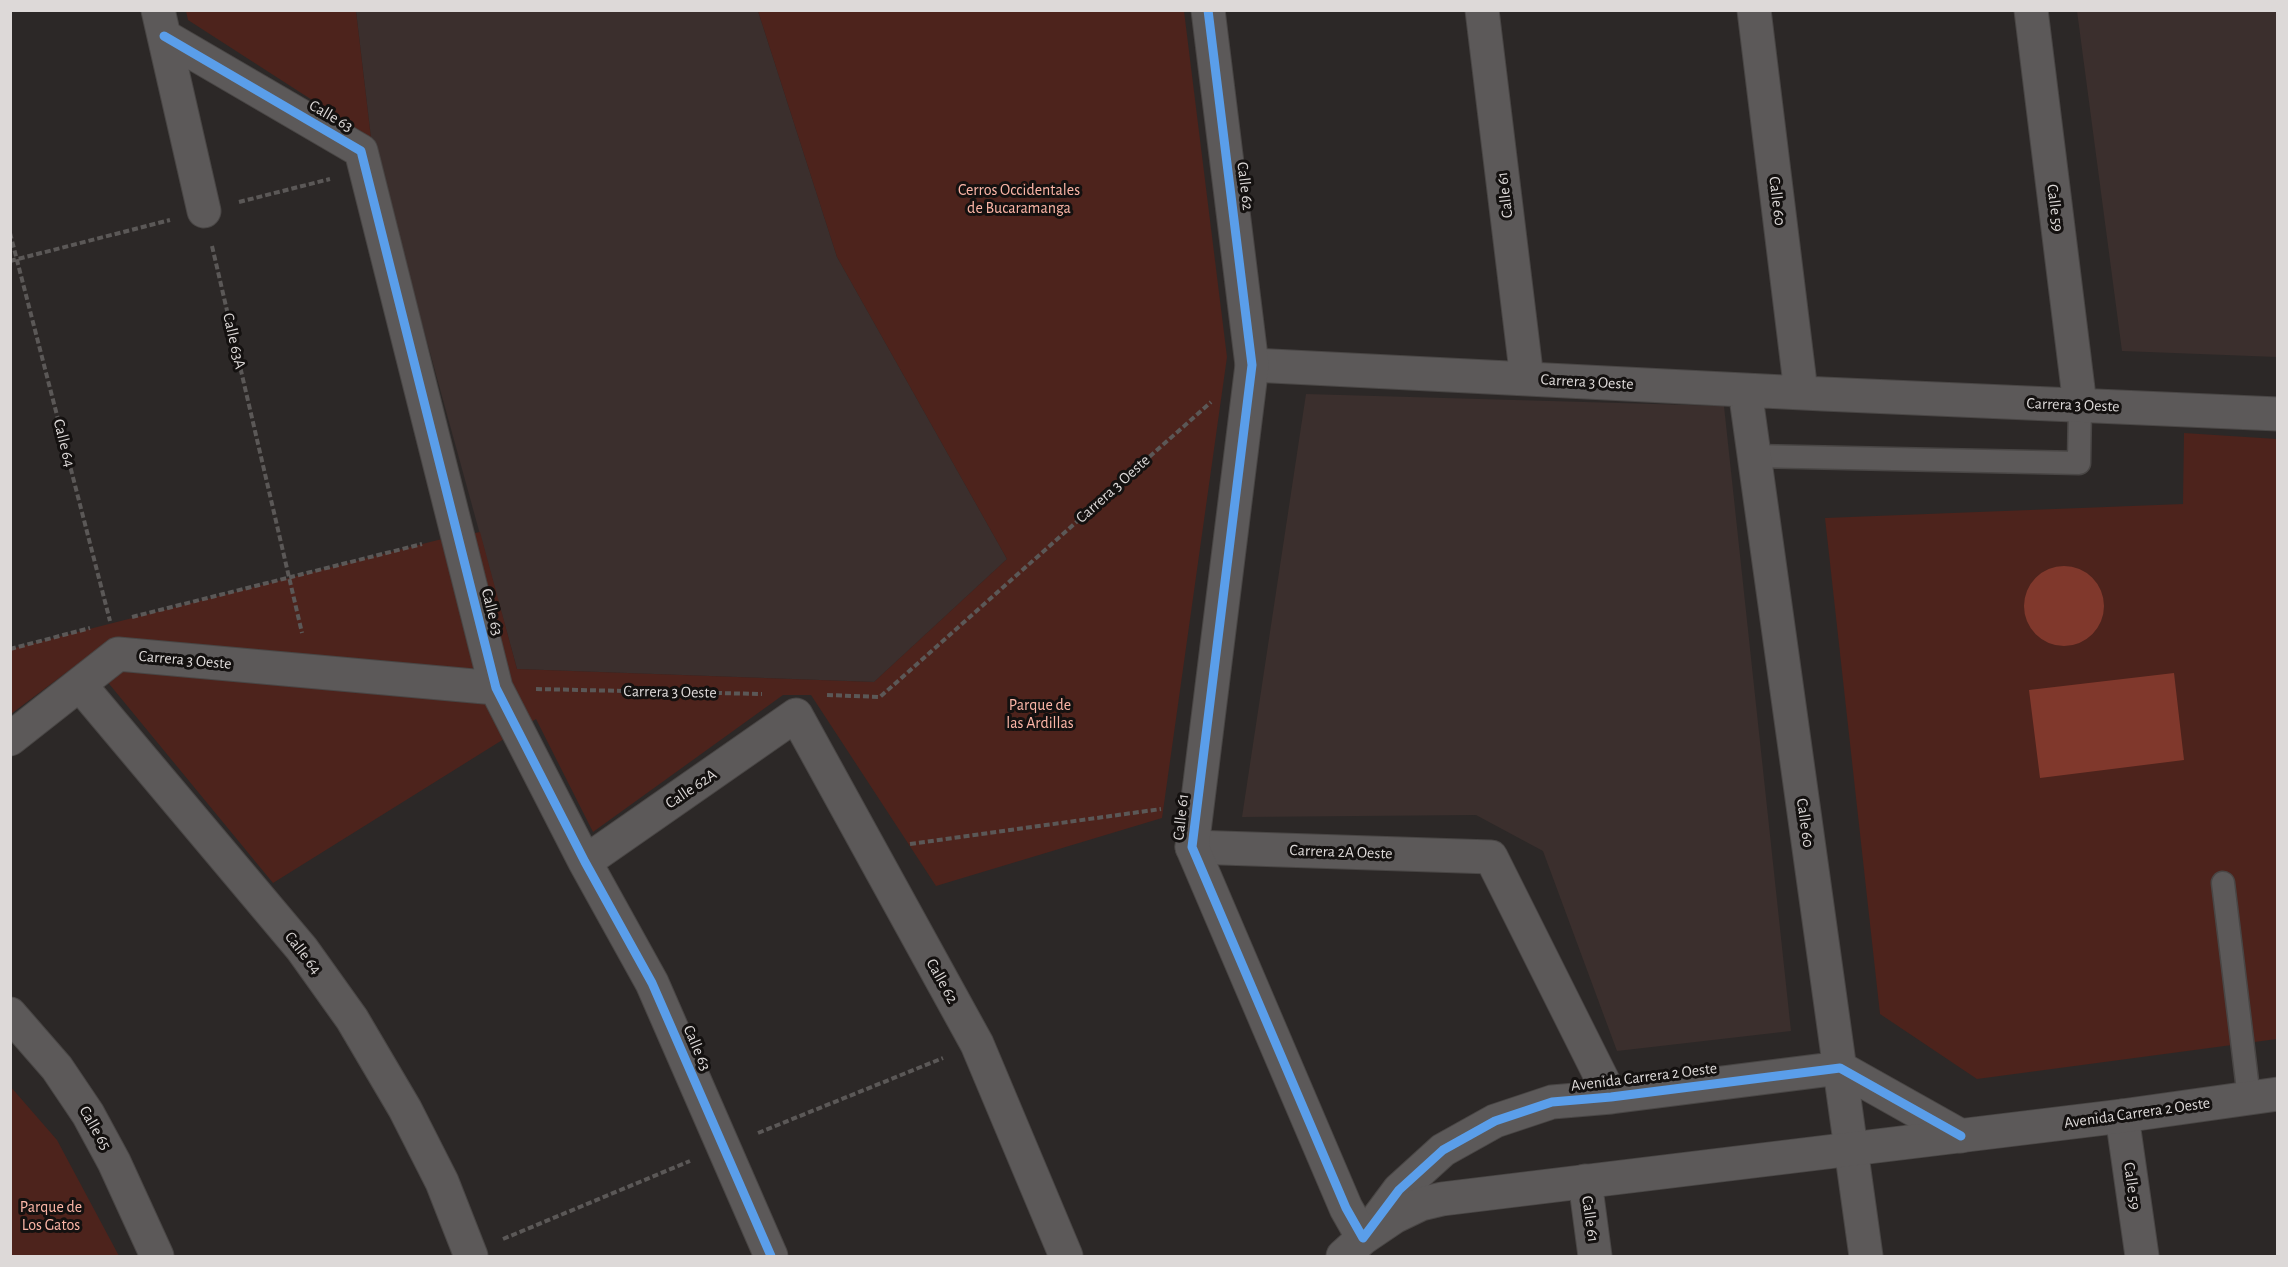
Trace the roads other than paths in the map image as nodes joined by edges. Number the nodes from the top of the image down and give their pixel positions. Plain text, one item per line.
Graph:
1 (1208, 10) edge
2 (1482, 10) edge
3 (1754, 10) edge
4 (2031, 10) edge
5 (161, 23) edge
6 (204, 211) road end
7 (1252, 365) junction
8 (1527, 379) junction
9 (1744, 390) junction
10 (1801, 392) junction
11 (2080, 405) junction
12 (2277, 414) edge
13 (1754, 456) junction
14 (80, 685) junction
15 (496, 688) junction
16 (796, 715) joint
17 (10, 739) edge
18 (1192, 847) junction
19 (585, 862) junction
20 (2223, 883) dead end
21 (10, 1014) edge
22 (1840, 1068) junction
23 (2263, 1096) edge
24 (1611, 1097) junction
25 (2122, 1116) junction
26 (1961, 1136) junction
27 (1851, 1149) junction
28 (1585, 1181) junction
29 (1353, 1247) edge
30 (157, 1257) edge
31 (471, 1257) edge
32 (771, 1257) edge
33 (1066, 1257) edge
34 (1595, 1257) edge
35 (1866, 1257) edge
36 (2142, 1257) edge

1 - 7 street, Calle 62
2 - 8 street, Calle 61
3 - 10 street, Calle 60
4 - 11 street, Calle 59
5 - 6 street
5 - 15 street, Calle 63
7 - 8 street, Carrera 3 Oeste
7 - 18 street, Calle 61
8 - 9 street, Carrera 3 Oeste
9 - 10 street, Carrera 3 Oeste
9 - 13 street, Calle 60
10 - 11 street, Carrera 3 Oeste
11 - 12 street, Carrera 3 Oeste
11 - 13 lane
13 - 22 street, Calle 60
14 - 15 street, Carrera 3 Oeste
14 - 17 street, Carrera 3 Oeste
14 - 31 street, Calle 64
15 - 19 street, Calle 63
16 - 19 street, Calle 62A
16 - 33 street, Calle 62
18 - 24 street, Carrera 2A Oeste
18 - 29 street, Calle 61
19 - 32 street, Calle 63
20 - 23 lane
21 - 30 street, Calle 65
22 - 24 street, Avenida Carrera 2 Oeste
22 - 26 street
22 - 27 street, Calle 60
23 - 25 street, Avenida Carrera 2 Oeste
24 - 29 street, Avenida Carrera 2 Oeste
25 - 26 street, Avenida Carrera 2 Oeste
25 - 36 street, Calle 59
26 - 27 street, Avenida Carrera 2 Oeste
27 - 28 street, Avenida Carrera 2 Oeste
27 - 35 street, Calle 60
28 - 29 street, Avenida Carrera 2 Oeste
28 - 34 street, Calle 61

